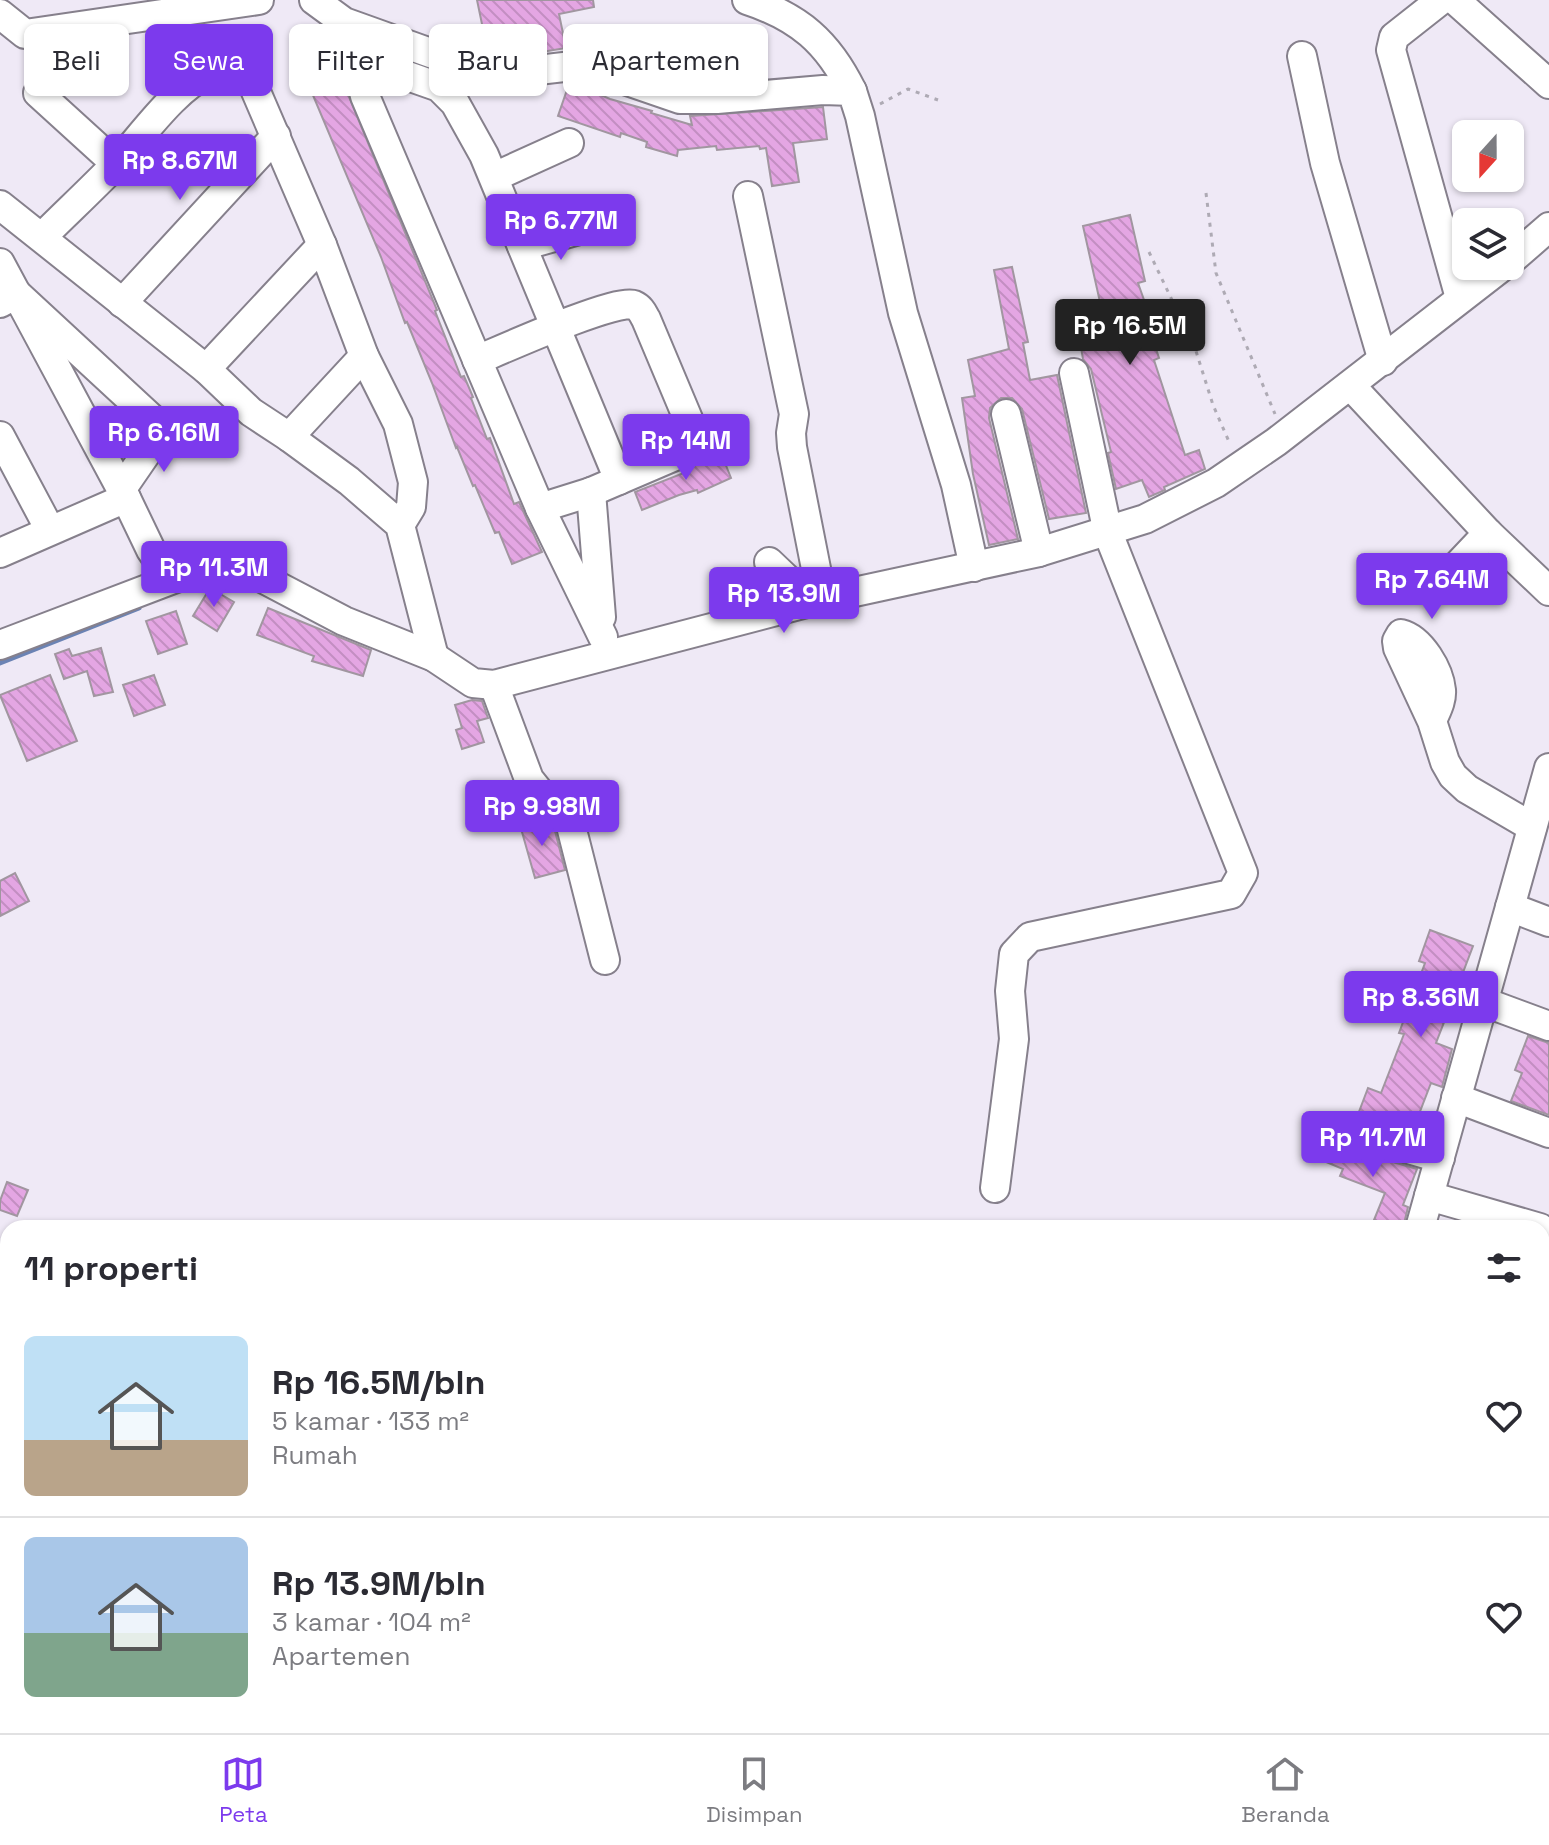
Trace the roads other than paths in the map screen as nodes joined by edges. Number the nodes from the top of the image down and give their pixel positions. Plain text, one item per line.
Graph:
1 (259, 0) edge
2 (314, 0) edge
3 (747, 0) edge
4 (1441, 0) edge
5 (1455, 0) edge
6 (146, 7) edge
7 (0, 14) edge
8 (13, 38) edge
9 (1302, 56) dead end
10 (1549, 84) edge
11 (41, 96) edge
12 (856, 103) junction
13 (276, 136) junction
14 (569, 143) dead end
15 (116, 164) junction
16 (494, 177) junction
17 (748, 196) dead end
18 (0, 205) edge
19 (1549, 227) edge
20 (586, 228) dead end
21 (42, 237) junction
22 (322, 245) junction
23 (522, 246) junction
24 (1524, 249) edge
25 (0, 263) edge
26 (1484, 280) edge
27 (8, 298) edge
28 (1460, 298) junction
29 (122, 303) junction
30 (557, 327) junction
31 (364, 356) junction
32 (477, 360) junction
33 (1383, 361) junction
34 (206, 369) junction
35 (1074, 373) dead end
36 (1351, 386) junction
37 (1006, 414) dead end
38 (0, 436) edge
39 (289, 437) junction
40 (619, 480) junction
41 (591, 492) junction
42 (124, 494) junction
43 (540, 508) junction
44 (400, 525) junction
45 (50, 530) junction
46 (1108, 533) junction
47 (1488, 533) junction
48 (1039, 552) junction
49 (0, 553) edge
50 (769, 562) dead end
51 (974, 567) junction
52 (1454, 569) dead end
53 (170, 578) junction
54 (1549, 591) edge
55 (816, 600) junction
56 (0, 645) edge
57 (605, 645) junction
58 (434, 657) junction
59 (494, 685) junction
60 (1432, 721) dead end
61 (1549, 768) edge
62 (1539, 821) edge
63 (1510, 907) junction
64 (1549, 922) edge
65 (605, 960) dead end
66 (1484, 1002) junction
67 (1549, 1026) edge
68 (1456, 1098) junction
69 (1339, 1129) dead end
70 (1549, 1133) edge
71 (1440, 1158) junction
72 (995, 1188) dead end
73 (1429, 1196) junction
74 (1422, 1220) edge
75 (1513, 1220) edge

1 - 6 street
2 - 12 street
3 - 12 street
4 - 28 street
5 - 10 street
6 - 8 street
7 - 8 street
9 - 33 street
11 - 15 street
12 - 51 street
13 - 15 street
13 - 22 street
13 - 29 street
14 - 16 street
15 - 21 street
16 - 23 street
16 - 32 street
17 - 55 street
18 - 21 street
19 - 24 street
20 - 23 street
21 - 29 street
22 - 31 street
22 - 34 street
23 - 30 street
25 - 27 street
26 - 28 street
27 - 42 street
27 - 42 street
28 - 33 street
29 - 34 street
30 - 32 street
30 - 40 street
30 - 40 street
31 - 39 street
31 - 44 street
32 - 43 street
33 - 36 street
34 - 39 street
35 - 46 street
36 - 46 street
36 - 47 street
37 - 48 street
38 - 45 street
39 - 44 street
40 - 41 street
41 - 43 street
41 - 57 street
42 - 45 street
42 - 53 street
43 - 57 street
44 - 58 street
45 - 49 street
46 - 48 street
46 - 72 street
47 - 52 street
47 - 54 street
48 - 51 street
50 - 55 street
51 - 55 street
53 - 56 street
53 - 58 street
55 - 57 street
57 - 59 street
58 - 59 street
59 - 65 street
60 - 62 street
61 - 62 street
62 - 63 street
63 - 64 street
63 - 66 street
66 - 67 street
66 - 68 street
68 - 70 street
68 - 71 street
69 - 71 street
71 - 73 street
73 - 74 street
73 - 75 street

